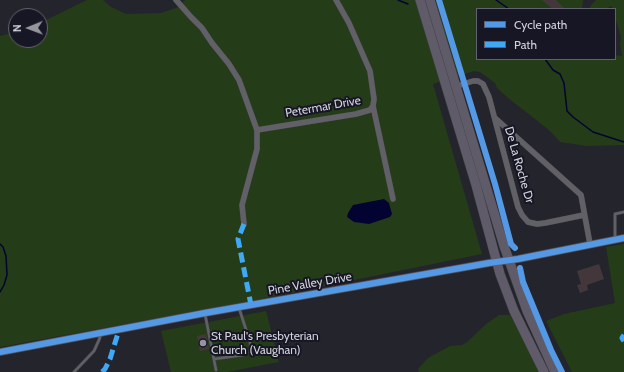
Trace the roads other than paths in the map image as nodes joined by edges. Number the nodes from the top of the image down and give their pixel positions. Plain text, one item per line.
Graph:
1 (176, 0) edge
2 (336, 0) edge
3 (420, 0) edge
4 (430, 0) edge
5 (457, 86) junction
6 (373, 106) junction
7 (495, 118) junction
8 (257, 130) junction
9 (393, 199) dead end
10 (624, 212) edge
11 (584, 215) junction
12 (244, 224) dead end
13 (624, 238) edge
14 (616, 239) junction
15 (590, 244) junction
16 (508, 260) junction
17 (497, 261) junction
18 (238, 308) junction
19 (205, 313) junction
20 (101, 333) junction
21 (0, 352) edge
22 (214, 359) junction
23 (216, 370) dead end
24 (74, 372) edge
25 (544, 372) edge
26 (555, 372) edge

1 - 8 street
2 - 6 street, Petermar Drive
3 - 17 main road
4 - 5 main road
5 - 7 street, De La Roche Dr
5 - 16 main road
6 - 8 street, Petermar Drive
6 - 9 street
7 - 11 street
7 - 11 street, De La Roche Dr
8 - 12 street
10 - 14 lane
11 - 15 street
13 - 14 street, Pine Valley Drive
14 - 15 street, Pine Valley Drive
15 - 16 street, Pine Valley Drive
16 - 17 street, Pine Valley Drive
16 - 26 main road
17 - 18 street, Pine Valley Drive
17 - 25 main road
18 - 19 street, Pine Valley Drive
18 - 22 lane
19 - 20 street, Pine Valley Drive
19 - 22 lane
20 - 21 street, Pine Valley Drive
20 - 24 lane
22 - 23 lane

